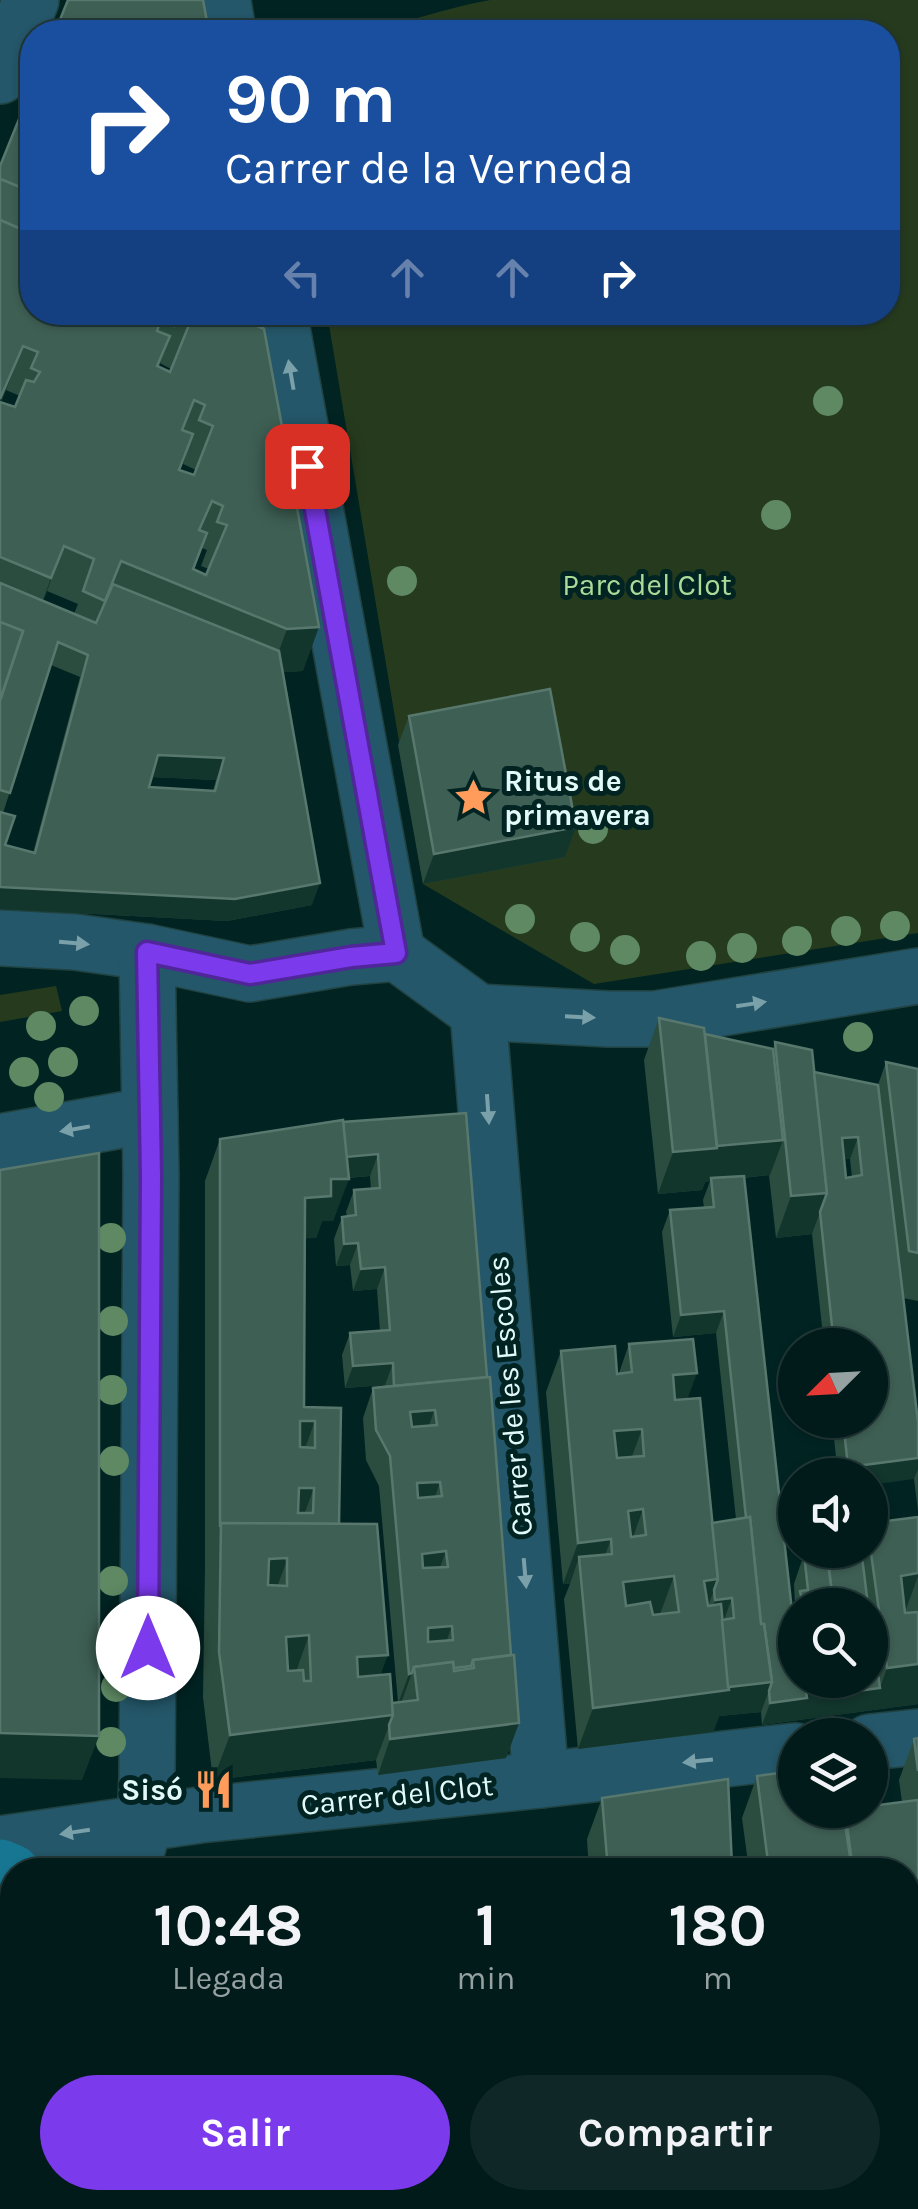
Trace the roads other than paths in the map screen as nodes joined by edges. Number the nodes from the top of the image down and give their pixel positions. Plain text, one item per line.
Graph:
1 (20, 27) edge
2 (0, 76) edge
3 (281, 325) edge
4 (0, 938) edge
5 (147, 952) junction
6 (396, 953) junction
7 (918, 976) edge
8 (478, 1012) junction
9 (150, 1114) junction
10 (0, 1142) edge
11 (918, 1737) edge
12 (888, 1740) edge
13 (778, 1752) edge
14 (541, 1780) junction
15 (0, 1844) edge
16 (138, 1846) edge

1 - 2 street
6 -> 3 street
4 -> 5 street
5 - 6 street
5 - 9 street
6 - 8 street
8 -> 7 street
8 -> 14 street, Carrer de les Escoles
9 -> 10 street
9 - 16 street
11 - 12 street
13 -> 14 street, Carrer del Clot
14 - 16 street, Carrer del Clot
16 -> 15 street, Carrer del Clot

